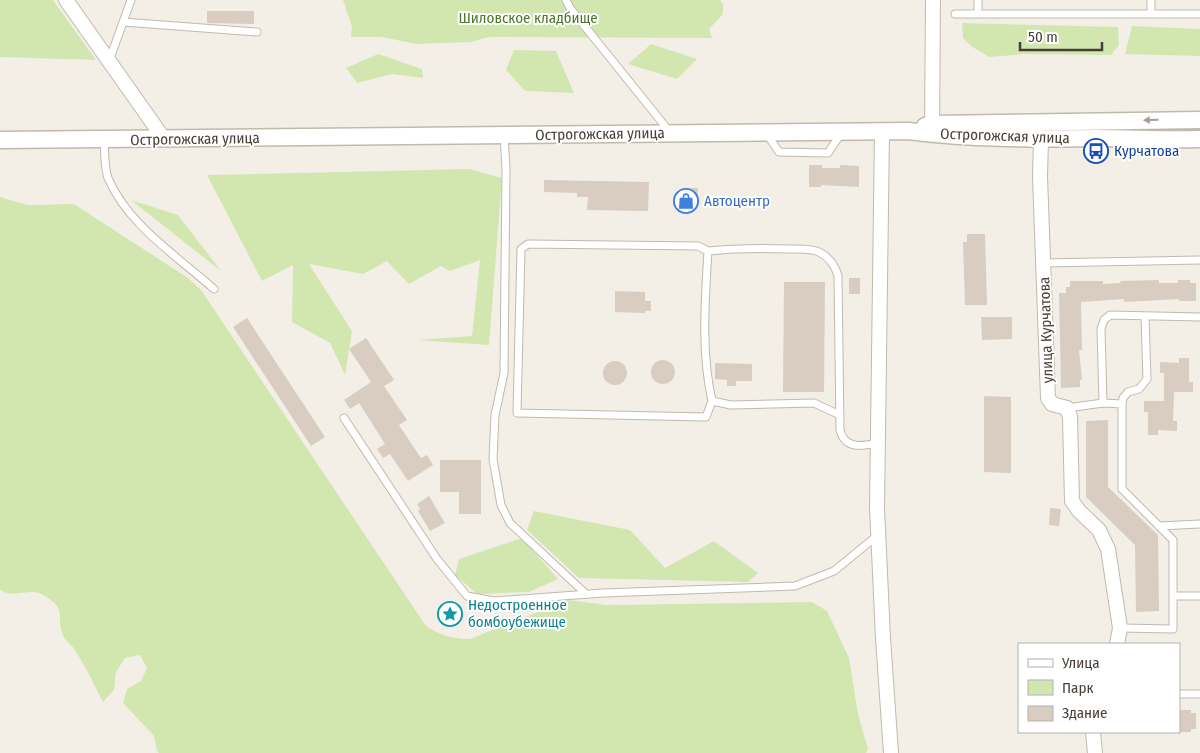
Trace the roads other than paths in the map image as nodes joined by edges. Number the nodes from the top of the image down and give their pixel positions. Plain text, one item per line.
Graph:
1 (66, 0) edge
2 (131, 0) edge
3 (566, 0) edge
4 (932, 0) edge
5 (978, 0) edge
6 (1151, 0) edge
7 (956, 14) dead end
8 (978, 14) junction
9 (1151, 14) junction
10 (1200, 14) edge
11 (123, 22) junction
12 (257, 32) dead end
13 (109, 61) junction
14 (1200, 120) edge
15 (931, 129) junction
16 (882, 132) junction
17 (671, 134) junction
18 (504, 135) junction
19 (104, 139) junction
20 (164, 139) junction
21 (1200, 139) edge
22 (0, 140) edge
23 (1041, 140) junction
24 (708, 251) junction
25 (1200, 260) edge
26 (1044, 263) junction
27 (214, 288) dead end
28 (1145, 316) junction
29 (1200, 317) edge
30 (712, 400) junction
31 (1103, 403) junction
32 (1122, 404) junction
33 (1067, 408) junction
34 (840, 415) junction
35 (344, 418) dead end
36 (878, 443) junction
37 (1200, 524) edge
38 (1159, 526) junction
39 (878, 535) junction
40 (586, 594) junction
41 (1173, 596) junction
42 (1200, 596) edge
43 (1120, 628) junction
44 (1117, 643) edge
45 (1180, 694) edge
46 (1200, 694) edge
47 (1093, 733) edge
48 (891, 753) edge
49 (1095, 753) edge

1 - 13 street
2 - 11 lane
3 - 17 lane
4 - 15 street
5 - 8 lane
6 - 9 lane
7 - 8 lane
8 - 9 lane
9 - 10 lane
11 - 12 lane
11 - 13 lane
13 - 20 street
14 -> 15 street
15 - 16 street, Острогожская улица
15 - 23 street, Острогожская улица
16 - 17 street, Острогожская улица
16 - 36 street
17 - 18 street, Острогожская улица
18 - 20 street, Острогожская улица
18 - 40 lane
19 - 20 street, Острогожская улица
19 - 22 street, Острогожская улица
19 - 27 lane
21 - 23 street, Острогожская улица
23 - 26 street, улица Курчатова
24 - 30 lane
24 - 30 lane
24 - 34 lane
25 - 26 lane
26 - 33 street, улица Курчатова
28 - 29 lane
28 - 31 lane
28 - 32 lane
30 - 34 lane
31 - 32 lane
31 - 33 lane
32 - 38 lane
33 - 43 street
34 - 36 lane
35 - 40 lane
36 - 39 street
37 - 38 lane
38 - 41 lane
39 - 40 lane
39 - 48 street
41 - 42 lane
41 - 43 lane
43 - 44 street
45 - 46 lane
47 - 49 street

